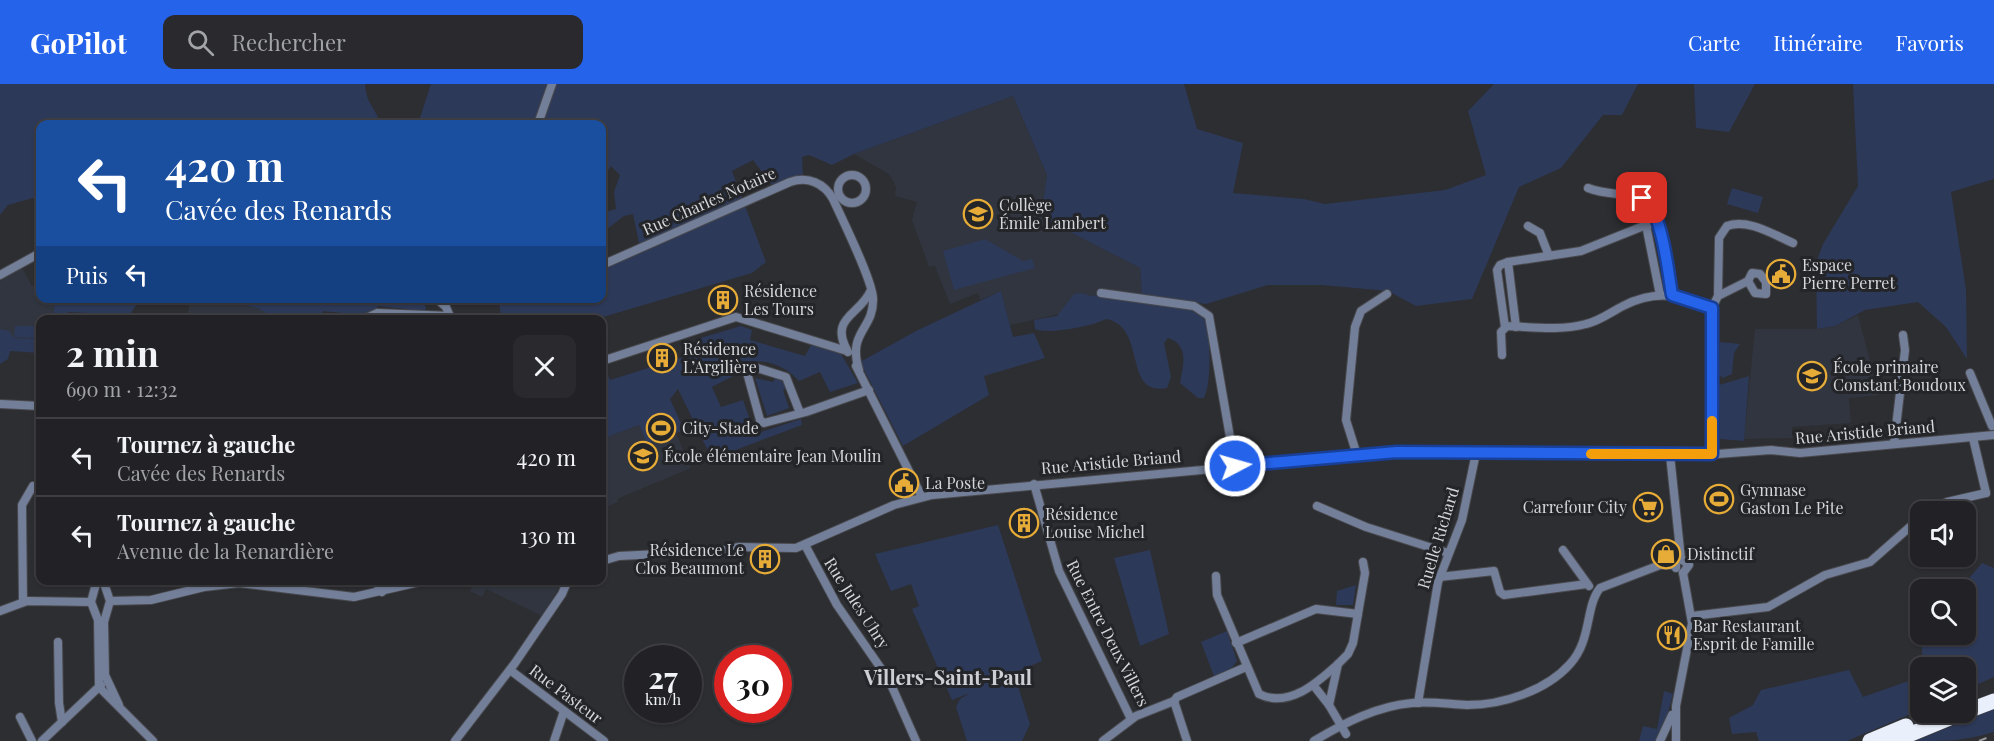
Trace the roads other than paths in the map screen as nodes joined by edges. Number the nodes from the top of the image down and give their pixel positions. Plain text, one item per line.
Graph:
1 (552, 84) edge
2 (539, 120) edge
3 (1588, 188) dead end
4 (1658, 222) junction
5 (1646, 225) junction
6 (1528, 226) dead end
7 (1793, 243) dead end
8 (36, 255) edge
9 (1549, 256) junction
10 (606, 262) edge
11 (1508, 262) junction
12 (0, 275) edge
13 (1748, 281) dead end
14 (871, 290) junction
15 (1101, 293) dead end
16 (1387, 294) dead end
17 (1660, 295) junction
18 (1672, 295) junction
19 (1718, 296) junction
20 (1712, 308) junction
21 (852, 313) junction
22 (870, 314) junction
23 (368, 315) edge
24 (407, 315) edge
25 (1505, 327) junction
26 (1516, 327) junction
27 (1903, 335) dead end
28 (847, 351) junction
29 (1502, 355) dead end
30 (606, 360) edge
31 (859, 370) junction
32 (1970, 373) dead end
33 (869, 390) junction
34 (0, 404) edge
35 (36, 406) edge
36 (800, 413) junction
37 (1991, 430) edge
38 (1973, 438) junction
39 (1894, 444) junction
40 (1476, 453) junction
41 (1712, 454) junction
42 (1357, 455) junction
43 (1670, 455) junction
44 (1235, 466) junction
45 (1034, 484) junction
46 (33, 486) dead end
47 (1990, 495) edge
48 (921, 497) junction
49 (1953, 501) edge
50 (1317, 506) dead end
51 (1910, 527) edge
52 (805, 545) junction
53 (1563, 550) dead end
54 (1448, 553) junction
55 (606, 560) edge
56 (1363, 562) dead end
57 (1678, 562) junction
58 (1216, 576) dead end
59 (1439, 578) junction
60 (1587, 584) junction
61 (96, 585) edge
62 (104, 585) edge
63 (222, 585) edge
64 (265, 585) edge
65 (378, 585) edge
66 (409, 585) edge
67 (565, 585) edge
68 (382, 592) junction
69 (1596, 595) junction
70 (108, 601) junction
71 (23, 602) junction
72 (93, 602) junction
73 (0, 611) edge
74 (1358, 614) junction
75 (1692, 616) junction
76 (58, 642) dead end
77 (1236, 643) junction
78 (1338, 664) junction
79 (1246, 666) junction
80 (510, 670) junction
81 (103, 684) junction
82 (1314, 686) junction
83 (1994, 690) edge
84 (1976, 697) edge
85 (1174, 701) junction
86 (1994, 701) edge
87 (1418, 703) junction
88 (1329, 705) junction
89 (1676, 706) junction
90 (1976, 708) edge
91 (564, 711) junction
92 (20, 717) dead end
93 (1131, 719) junction
94 (62, 722) junction
95 (1911, 723) edge
96 (1938, 723) edge
97 (1344, 730) junction
98 (32, 741) edge
99 (42, 741) edge
100 (153, 741) edge
101 (455, 741) edge
102 (554, 741) edge
103 (604, 741) edge
104 (916, 741) edge
105 (1103, 741) edge
106 (1187, 741) edge
107 (1314, 741) edge
108 (1660, 741) edge
109 (1676, 741) edge
110 (1870, 741) edge
111 (1894, 741) edge

1 - 2 street
3 - 4 street
4 - 5 street
4 - 18 street
5 - 9 street
5 - 17 street
6 - 9 street
7 - 19 street
8 - 12 street
9 - 11 street
10 - 14 street, Rue Charles Notaire
11 - 25 street
11 - 26 street
13 - 19 street
14 - 21 street, Rue Charles Notaire
14 - 22 street, Rue Charles Notaire
15 - 44 street
16 - 42 street
17 - 18 street
17 - 26 street
18 - 20 street
19 - 20 street
20 - 41 street
21 - 22 street
21 - 28 street, Rue Charles Notaire
22 - 31 street, Rue Charles Notaire
23 - 24 street
25 - 26 street
25 - 29 street
27 - 39 street
28 - 30 street
28 - 31 street, Rue Charles Notaire
31 - 33 street, Rue Charles Notaire
32 - 37 street
33 - 36 street
33 - 48 street, Rue Charles Notaire
34 - 35 street
36 - 36 street
37 - 38 street, Rue Aristide Briand
38 - 39 street, Rue Aristide Briand
38 - 47 street
39 - 41 street, Rue Aristide Briand
40 - 42 street, Rue Aristide Briand
40 - 43 street, Rue Aristide Briand
40 - 54 street, Ruelle Richard
41 - 43 street, Rue Aristide Briand
42 - 44 street, Rue Aristide Briand
43 - 57 street
44 - 45 street, Rue Aristide Briand
45 - 48 street, Rue Aristide Briand
45 - 93 street, Rue Entre Deux Villers
46 - 71 street
47 - 49 street
48 - 52 street, Rue Aristide Briand
50 - 54 street
51 - 75 street
52 - 55 street, Rue Aristide Briand
52 - 104 street, Rue Jules Uhry
53 - 60 street
54 - 59 street, Ruelle Richard
56 - 74 street
57 - 69 street
57 - 75 street
58 - 77 street
59 - 60 street
59 - 87 street, Ruelle Richard
60 - 69 street
61 - 72 street
62 - 70 street
63 - 70 street
64 - 68 street
65 - 68 street
66 - 68 street
67 - 80 street
69 - 87 street
70 - 72 street
70 - 72 street
70 - 81 street
71 - 72 street
71 - 73 street
72 - 81 street
74 - 77 street
74 - 78 street
75 - 89 street
76 - 94 street
77 - 79 street
78 - 82 street
78 - 88 street
79 - 82 street
79 - 85 street, Rue Entre Deux Villers
80 - 91 street, Rue Pasteur
80 - 101 street
81 - 94 street
81 - 100 street
82 - 88 street
83 - 84 highway
85 - 93 street, Rue Entre Deux Villers
85 - 106 street, Rue Entre Deux Villers
86 - 90 highway
87 - 97 street
88 - 97 street
89 - 108 street
89 - 109 street
91 - 102 street
91 - 103 street, Rue Pasteur
92 - 98 street
93 - 105 street
94 - 99 street
95 - 110 highway
96 - 111 highway
97 - 107 street

